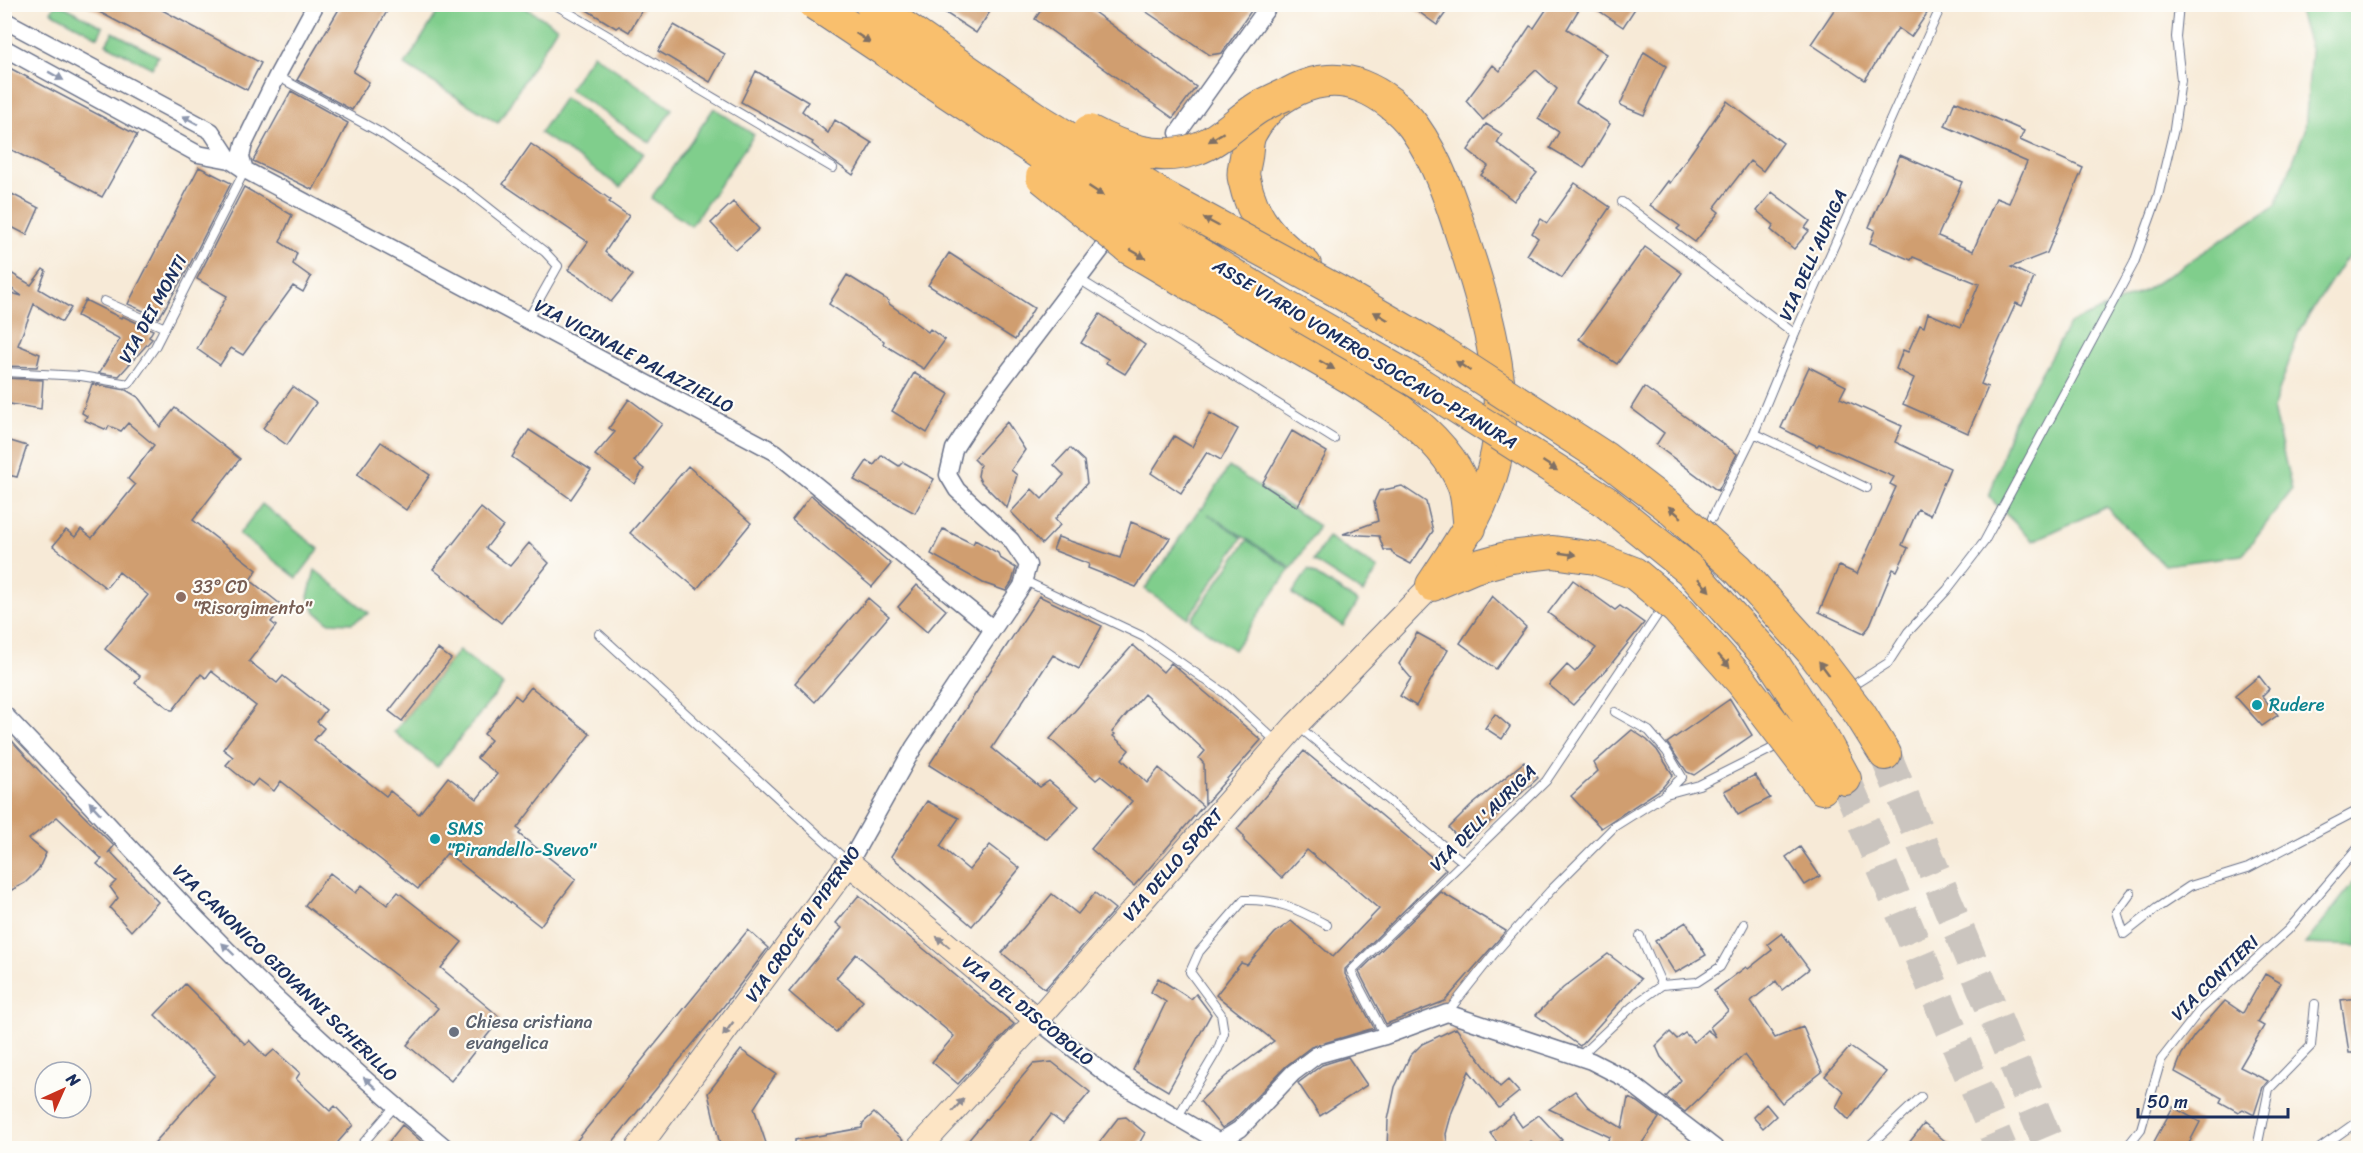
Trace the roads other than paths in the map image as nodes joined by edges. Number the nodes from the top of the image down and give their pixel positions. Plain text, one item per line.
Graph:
1 (316, 4) edge
2 (554, 4) edge
3 (815, 4) edge
4 (871, 4) edge
5 (1270, 4) edge
6 (1942, 4) edge
7 (2179, 4) edge
8 (4, 20) edge
9 (4, 48) edge
10 (953, 61) junction
11 (913, 72) junction
12 (277, 76) junction
13 (1284, 95) junction
14 (1178, 133) dead end
15 (230, 160) junction
16 (833, 168) dead end
17 (245, 171) junction
18 (1622, 202) dead end
19 (1106, 243) dead end
20 (1079, 279) junction
21 (1339, 292) junction
22 (104, 301) dead end
23 (527, 321) junction
24 (163, 327) junction
25 (1795, 334) junction
26 (4, 372) edge
27 (1754, 433) junction
28 (1334, 439) dead end
29 (1867, 488) dead end
30 (1712, 518) dead end
31 (1470, 528) junction
32 (1023, 580) junction
33 (1432, 585) junction
34 (1660, 611) dead end
35 (992, 628) junction
36 (599, 634) dead end
37 (1858, 682) dead end
38 (1616, 712) dead end
39 (4, 714) edge
40 (1296, 724) junction
41 (1279, 744) junction
42 (1775, 747) dead end
43 (1814, 752) junction
44 (1885, 754) tunnel mouth
45 (1833, 783) tunnel mouth
46 (1666, 794) junction
47 (2358, 815) edge
48 (2358, 848) edge
49 (1462, 861) junction
50 (849, 863) junction
51 (2131, 893) dead end
52 (1744, 924) dead end
53 (1327, 925) dead end
54 (1640, 936) dead end
55 (1662, 985) junction
56 (2315, 1004) dead end
57 (1447, 1013) junction
58 (1037, 1020) junction
59 (1385, 1036) junction
60 (1578, 1057) junction
61 (1921, 1096) dead end
62 (395, 1106) junction
63 (1177, 1118) junction
64 (2358, 1121) edge
65 (1220, 1146) edge
66 (359, 1149) edge
67 (446, 1149) edge
68 (638, 1149) edge
69 (919, 1149) edge
70 (1715, 1149) edge
71 (1867, 1149) edge
72 (2126, 1149) edge
73 (2257, 1149) edge
74 (2320, 1149) edge

1 - 12 street
2 - 16 lane
3 -> 11 highway, ASSE VIARIO VOMERO-SOCCAVO-PIANURA, bridge
4 - 10 highway, ASSE VIARIO VOMERO-SOCCAVO-PIANURA, bridge
5 - 14 street
6 - 25 lane, VIA DELL'AURIGA
7 - 37 lane
15 -> 8 street, VIA VICINALE PALAZZIELLO
9 -> 15 street, VIA VICINALE PALAZZIELLO
13 -> 10 highway, bridge
21 -> 10 highway, ASSE VIARIO VOMERO-SOCCAVO-PIANURA, bridge
11 -> 31 highway, bridge
11 -> 43 highway, ASSE VIARIO VOMERO-SOCCAVO-PIANURA, bridge
12 - 17 street
12 - 23 lane
13 - 21 highway, bridge
13 - 31 highway
15 - 17 street, VIA VICINALE PALAZZIELLO
17 - 23 street, VIA VICINALE PALAZZIELLO
17 - 24 lane, VIA DEI MONTI
18 - 25 lane
19 - 20 street
20 - 28 lane
20 - 32 street
44 -> 21 highway, ASSE VIARIO VOMERO-SOCCAVO-PIANURA, bridge
22 - 24 lane
23 - 35 street, VIA VICINALE PALAZZIELLO
24 - 26 lane, VIA DEI MONTI
25 - 27 lane, VIA DELL'AURIGA
27 - 29 lane
27 - 30 lane, VIA DELL'AURIGA
31 - 33 highway
32 - 35 street, VIA CROCE DI PIPERNO
32 - 41 lane
33 - 40 street, VIA DELLO SPORT
33 -> 43 highway, bridge
34 - 49 lane, VIA DELL'AURIGA
35 - 50 street, VIA CROCE DI PIPERNO
36 - 50 lane
38 - 46 lane
62 -> 39 street, VIA CANONICO GIOVANNI SCHERILLO
40 - 41 street, VIA DELLO SPORT
40 - 49 lane
41 - 58 street, VIA DELLO SPORT
42 - 46 lane
43 - 45 highway
46 - 57 lane
47 - 51 lane
48 - 72 lane, VIA CONTIERI
49 - 59 lane, VIA DELL'AURIGA
58 -> 50 street, VIA DEL DISCOBOLO
50 -> 68 street, VIA CROCE DI PIPERNO
52 - 55 lane
53 - 63 lane
54 - 55 lane
55 - 60 lane
56 - 73 lane
57 - 59 street
57 - 60 street
58 - 63 street, VIA DEL DISCOBOLO
69 -> 58 street, VIA DELLO SPORT
59 - 65 street
60 - 70 street
61 - 71 lane
62 - 66 lane
62 - 67 street, VIA CANONICO GIOVANNI SCHERILLO
63 - 65 street, VIA DEL DISCOBOLO
64 - 74 lane

